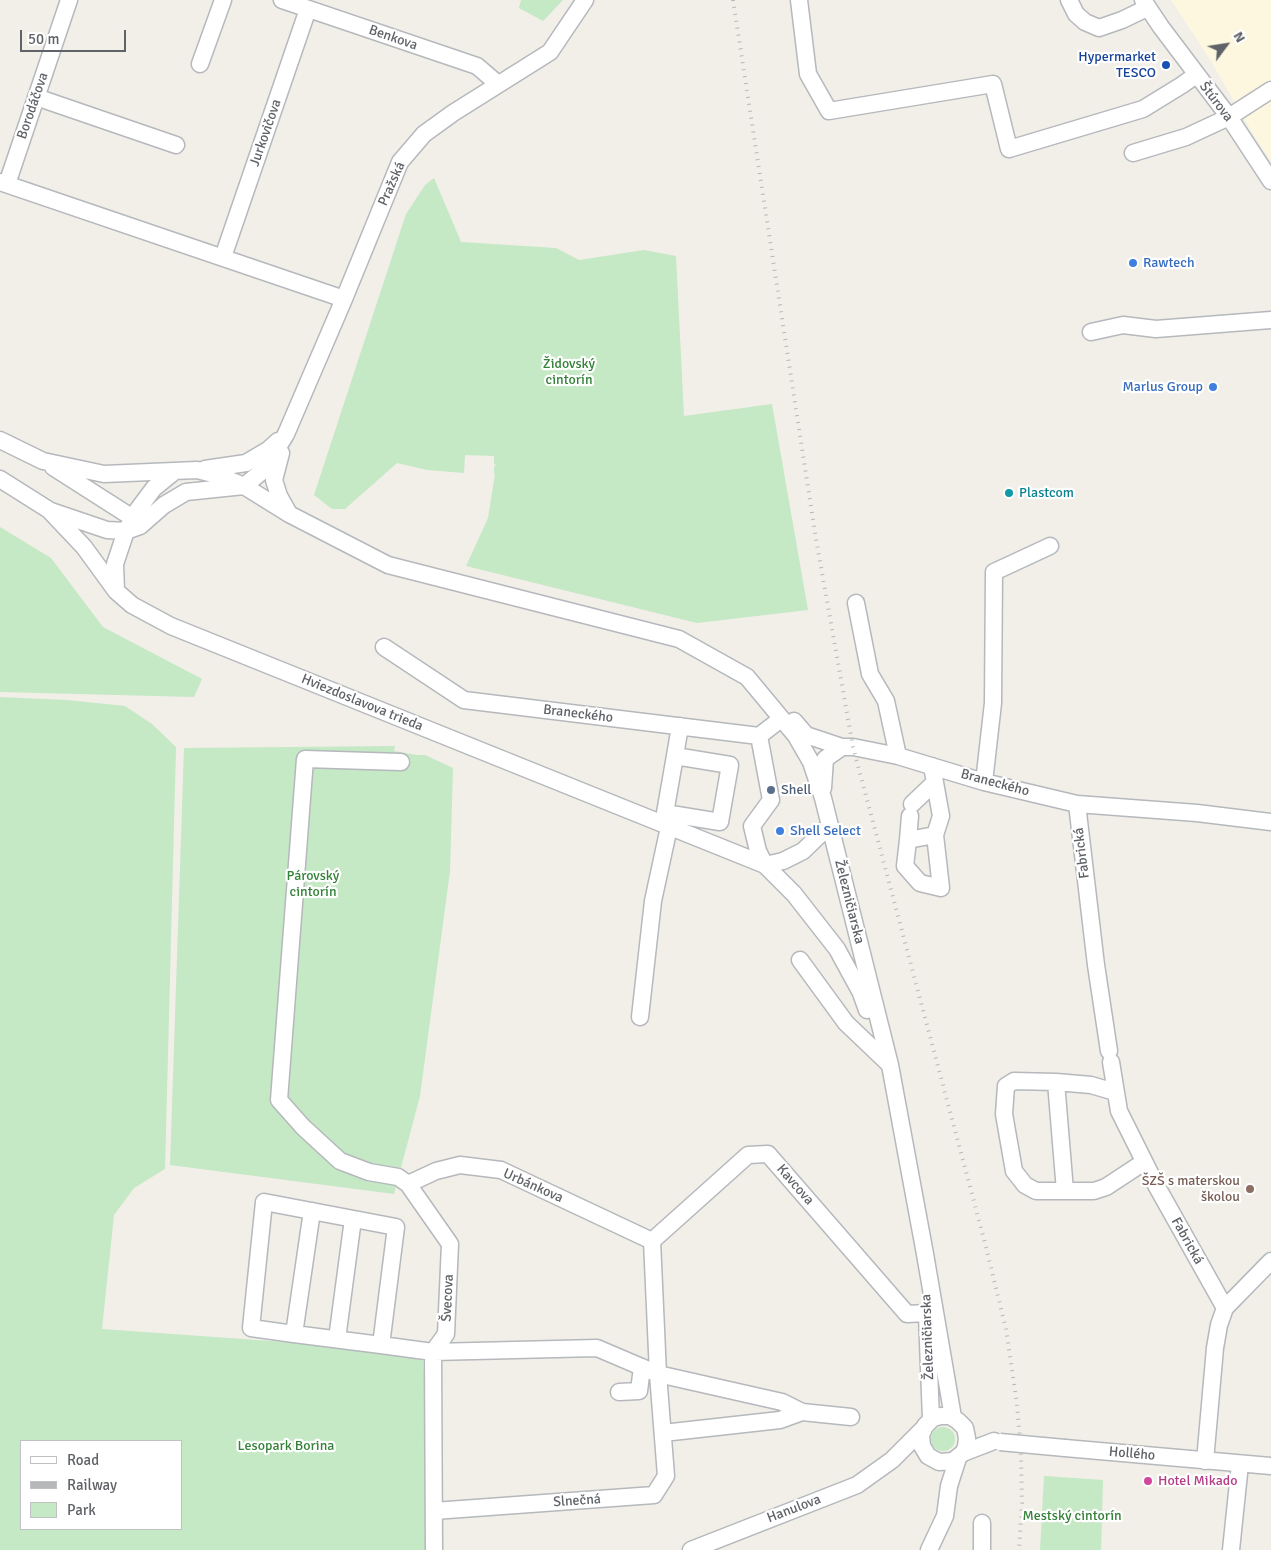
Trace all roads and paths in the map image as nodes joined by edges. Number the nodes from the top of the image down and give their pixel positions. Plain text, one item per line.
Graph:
1 (69, 0) edge
2 (223, 0) edge
3 (282, 0) edge
4 (585, 0) edge
5 (799, 0) edge
6 (1069, 0) edge
7 (1145, 4) edge
8 (308, 9) junction
9 (200, 64) dead end
10 (1196, 75) junction
11 (498, 84) junction
12 (1271, 90) edge
13 (36, 97) junction
14 (1229, 117) junction
15 (176, 145) dead end
16 (1133, 153) dead end
17 (1271, 181) edge
18 (3, 183) edge
19 (223, 257) junction
20 (344, 299) junction
21 (1271, 320) edge
22 (1091, 332) dead end
23 (286, 434) junction
24 (0, 440) edge
25 (43, 461) junction
26 (197, 470) junction
27 (175, 471) junction
28 (0, 479) edge
29 (244, 486) junction
30 (49, 510) junction
31 (125, 512) dead end
32 (289, 514) junction
33 (126, 531) junction
34 (1050, 546) dead end
35 (116, 591) junction
36 (856, 603) dead end
37 (384, 647) dead end
38 (747, 677) junction
39 (781, 719) junction
40 (680, 726) junction
41 (759, 736) junction
42 (842, 747) junction
43 (675, 756) junction
44 (898, 756) junction
45 (400, 762) dead end
46 (934, 774) junction
47 (984, 782) junction
48 (823, 798) junction
49 (1077, 804) junction
50 (1271, 822) edge
51 (830, 825) junction
52 (669, 827) junction
53 (935, 835) junction
54 (908, 840) junction
55 (765, 865) junction
56 (800, 960) dead end
57 (640, 1017) dead end
58 (890, 1065) junction
59 (1056, 1082) junction
60 (1115, 1092) junction
61 (1144, 1162) junction
62 (408, 1184) junction
63 (1065, 1191) junction
64 (312, 1211) junction
65 (353, 1219) junction
66 (652, 1242) junction
67 (925, 1254) junction
68 (1271, 1261) edge
69 (1225, 1308) junction
70 (927, 1314) junction
71 (294, 1334) junction
72 (337, 1339) junction
73 (381, 1345) junction
74 (433, 1352) junction
75 (642, 1367) junction
76 (658, 1374) junction
77 (619, 1392) dead end
78 (802, 1412) junction
79 (851, 1417) dead end
80 (953, 1417) junction
81 (927, 1424) junction
82 (965, 1428) junction
83 (663, 1433) junction
84 (997, 1442) junction
85 (961, 1455) junction
86 (931, 1458) junction
87 (892, 1460) junction
88 (1205, 1461) junction
89 (1240, 1464) junction
90 (1271, 1466) edge
91 (949, 1486) junction
92 (434, 1511) junction
93 (982, 1522) dead end
94 (434, 1550) edge
95 (691, 1550) edge
96 (929, 1550) edge
97 (982, 1550) edge
98 (1231, 1550) edge

1 - 13 street, Borodáčova
2 - 9 street
3 - 8 street, Benkova
4 - 11 street, Pražská
5 - 10 street
6 - 7 street
7 - 10 street, Štúrova
8 - 11 street, Benkova
8 - 19 street, Jurkovičova
10 - 14 street, Štúrova
11 - 20 street, Pražská
12 - 14 street
13 - 15 street
13 - 18 street, Borodáčova
14 - 16 street
14 - 17 street, Štúrova
18 - 19 street
19 - 20 street
20 - 23 street, Pražská
21 - 22 street
23 - 26 street
23 - 29 street
23 - 32 street
24 - 25 street
25 - 27 street
25 - 31 street
26 - 27 street
26 - 29 street
27 - 33 street
28 - 30 street, Hviezdoslavova trieda
29 - 32 street
29 - 33 street
30 - 33 street
30 - 35 street, Hviezdoslavova trieda
32 - 38 street
33 - 35 street
34 - 47 street
35 - 52 street, Hviezdoslavova trieda
36 - 44 street
37 - 40 street, Braneckého
38 - 39 street
38 - 42 street, Braneckého
39 - 41 street
39 - 48 street, Železničiarska
40 - 41 street, Braneckého
40 - 43 street
41 - 55 street
42 - 44 street, Braneckého
42 - 48 street
43 - 43 street
44 - 46 street, Braneckého
45 - 62 street
46 - 47 street, Braneckého
46 - 53 street
46 - 54 street
47 - 49 street, Braneckého
48 - 51 street, Železničiarska
49 - 50 street, Braneckého
49 - 60 street, Fabrická
51 - 55 street
51 - 58 street, Železničiarska
52 - 55 street, Hviezdoslavova trieda
52 - 57 street
53 - 54 street
53 - 54 street
55 - 58 street, Železničiarska
56 - 58 street
58 - 67 street, Železničiarska
59 - 60 street
59 - 63 street
59 - 63 street
60 - 61 street, Fabrická
61 - 63 street
61 - 69 street, Fabrická
62 - 66 street, Urbánkova
62 - 74 street, Švecova
64 - 65 street
64 - 71 street
64 - 71 street
65 - 72 street
65 - 73 street
66 - 70 street, Kavcova
66 - 76 street, Slnečná
67 - 70 street, Železničiarska
67 - 80 street, Železničiarska
68 - 69 street
69 - 88 street
70 - 81 street, Železničiarska
71 - 72 street
72 - 73 street
73 - 74 street
74 - 75 street
74 - 92 street
75 - 76 street
75 - 77 street
76 - 78 street
76 - 83 street, Slnečná
78 - 79 street
78 - 83 street
80 - 81 street
80 - 82 street
81 - 86 street
81 - 87 street, Hanulova
82 - 84 street, Hollého
82 - 85 street
83 - 92 street, Slnečná
84 - 85 street, Hollého
84 - 88 street, Hollého, bridge
85 - 86 street
85 - 91 street
86 - 87 street, Hanulova
86 - 91 street
87 - 95 street, Hanulova
88 - 89 street, Hollého
89 - 90 street, Hollého
89 - 98 street
91 - 96 street
92 - 94 street
93 - 97 street

